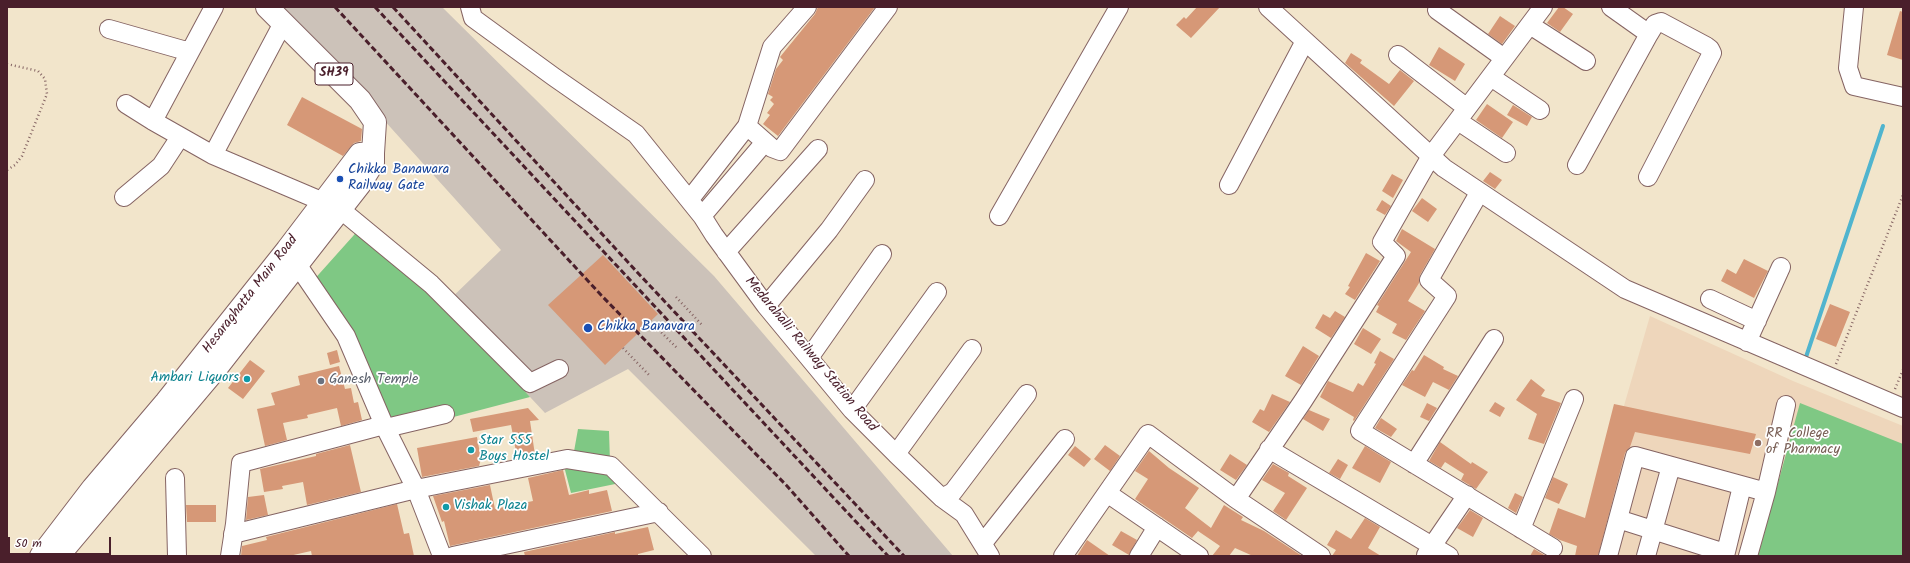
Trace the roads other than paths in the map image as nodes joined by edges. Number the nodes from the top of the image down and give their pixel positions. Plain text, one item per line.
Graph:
1 (214, 7) edge
2 (267, 7) edge
3 (470, 7) edge
4 (807, 7) edge
5 (888, 7) edge
6 (1118, 7) edge
7 (1268, 7) edge
8 (1611, 7) edge
9 (1854, 7) edge
10 (1540, 8) edge
11 (1437, 10) dead end
12 (283, 23) junction
13 (1530, 25) junction
14 (109, 29) dead end
15 (1649, 34) junction
16 (1305, 41) junction
17 (190, 52) junction
18 (1398, 55) dead end
19 (1504, 58) junction
20 (1586, 61) dead end
21 (1491, 76) junction
22 (1903, 97) edge
23 (126, 104) dead end
24 (1540, 110) dead end
25 (1462, 114) junction
26 (153, 122) junction
27 (747, 126) junction
28 (180, 137) junction
29 (766, 142) junction
30 (818, 149) dead end
31 (1506, 153) dead end
32 (213, 155) junction
33 (1431, 156) junction
34 (1577, 165) dead end
35 (1648, 177) dead end
36 (865, 180) dead end
37 (1229, 185) dead end
38 (1480, 192) junction
39 (124, 197) dead end
40 (690, 199) junction
41 (332, 206) junction
42 (702, 216) junction
43 (999, 216) dead end
44 (726, 252) junction
45 (882, 254) dead end
46 (292, 257) junction
47 (1781, 267) dead end
48 (937, 292) dead end
49 (1710, 299) dead end
50 (766, 306) junction
51 (1756, 321) junction
52 (1494, 339) dead end
53 (1747, 342) junction
54 (972, 349) dead end
55 (809, 358) junction
56 (559, 369) dead end
57 (1027, 394) dead end
58 (1574, 399) dead end
59 (1786, 405) dead end
60 (1896, 405) edge
61 (852, 410) junction
62 (445, 414) dead end
63 (385, 427) junction
64 (1065, 439) dead end
65 (1269, 449) junction
66 (896, 454) junction
67 (1414, 464) junction
68 (1671, 466) junction
69 (175, 478) dead end
70 (1742, 486) junction
71 (416, 489) junction
72 (1766, 492) junction
73 (1107, 493) junction
74 (1467, 495) junction
75 (942, 498) junction
76 (1236, 499) junction
77 (659, 512) junction
78 (1618, 519) junction
79 (1157, 527) junction
80 (1521, 529) junction
81 (1653, 530) junction
82 (233, 534) junction
83 (1553, 548) dead end
84 (986, 550) edge
85 (1428, 551) edge
86 (1725, 554) edge
87 (40, 556) edge
88 (58, 556) edge
89 (177, 556) edge
90 (230, 556) edge
91 (442, 556) edge
92 (453, 556) edge
93 (702, 556) edge
94 (1063, 556) edge
95 (1139, 556) edge
96 (1200, 556) edge
97 (1321, 556) edge
98 (1449, 556) edge
99 (1608, 556) edge
100 (1646, 556) edge
101 (1748, 556) edge

1 - 17 street
2 - 12 main road, Hesaraghatta Main Road / SH39
3 - 40 street, Medarahalli Railway Station Road
4 - 27 street
5 - 29 street
6 - 43 street
7 - 16 street
8 - 15 street
9 - 22 street
10 - 13 street
11 - 19 street
12 - 32 street
12 - 41 main road, Hesaraghatta Main Road / SH39
13 - 19 street
13 - 20 street
14 - 17 street
15 - 34 street
15 - 35 street
16 - 33 street
16 - 37 street
17 - 26 street
18 - 25 street
19 - 21 street
21 - 24 street
21 - 25 street
23 - 26 street
25 - 31 street
25 - 33 street
26 - 28 street
27 - 29 street
27 - 40 street
28 - 32 street
28 - 39 street
29 - 42 street
30 - 44 street
32 - 41 street
33 - 38 street
33 - 65 street
36 - 50 street
38 - 53 street
38 - 67 street
40 - 42 street, Medarahalli Railway Station Road
41 - 46 main road, Hesaraghatta Main Road / SH39
41 - 56 street
42 - 44 street, Medarahalli Railway Station Road
44 - 50 street, Medarahalli Railway Station Road
45 - 55 street
46 - 63 street
46 - 87 main road, Hesaraghatta Main Road
46 - 88 main road, Hesaraghatta Main Road / SH39
47 - 51 street
48 - 61 street
49 - 51 street
50 - 55 street, Medarahalli Railway Station Road
51 - 53 street
52 - 67 street
53 - 60 street
54 - 66 street
55 - 61 street, Medarahalli Railway Station Road
57 - 75 street
58 - 80 street
59 - 72 street
61 - 66 street, Medarahalli Railway Station Road
62 - 63 street
63 - 71 street
63 - 82 street
64 - 84 street
65 - 76 street
65 - 85 street
66 - 75 street, Medarahalli Railway Station Road
67 - 74 street
68 - 70 street
68 - 78 street
68 - 81 street
69 - 89 street
70 - 72 street
70 - 86 street
71 - 77 street
71 - 82 street
71 - 91 street
72 - 101 street
73 - 76 street
73 - 79 street
73 - 94 street
74 - 80 street
74 - 85 street
75 - 84 street, Medarahalli Railway Station Road
76 - 97 street
77 - 92 street
77 - 93 street
78 - 81 street
78 - 99 street
79 - 95 street
79 - 96 street
80 - 83 street
81 - 86 street
81 - 100 street
82 - 90 street
85 - 98 street

